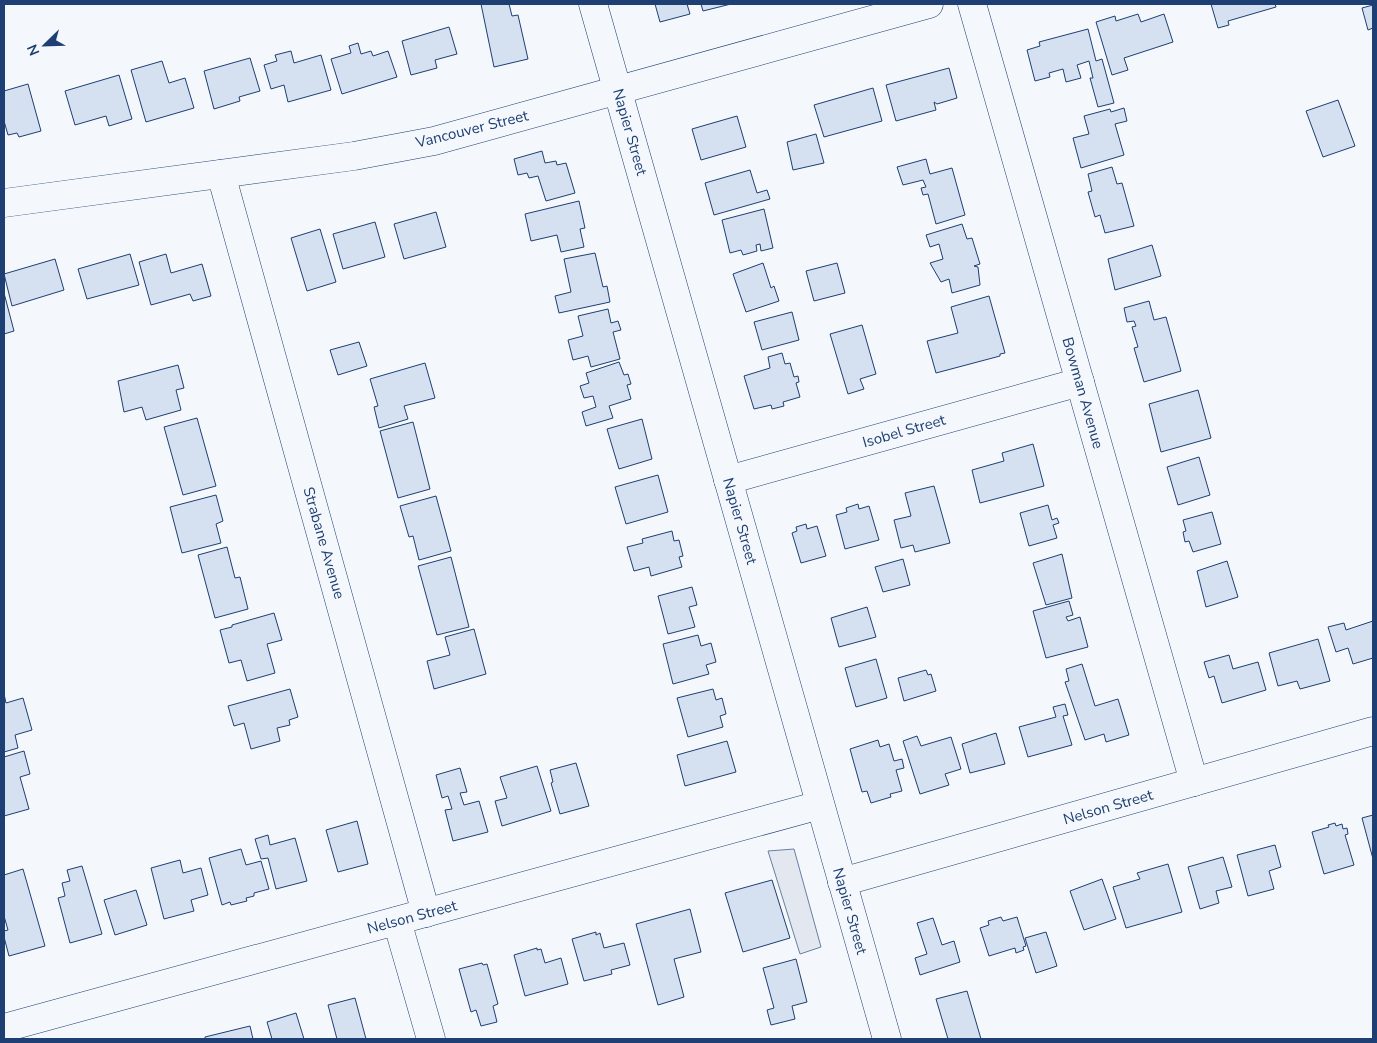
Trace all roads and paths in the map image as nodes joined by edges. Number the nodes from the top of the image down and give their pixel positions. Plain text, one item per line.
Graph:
1 (593, 4) edge
2 (929, 4) edge
3 (972, 4) edge
4 (618, 90) junction
5 (221, 174) junction
6 (4, 203) edge
7 (1080, 382) junction
8 (728, 480) junction
9 (1373, 731) edge
10 (1194, 782) junction
11 (820, 805) junction
12 (842, 882) junction
13 (426, 913) junction
14 (397, 920) junction
15 (4, 1028) edge
16 (432, 1039) edge
17 (887, 1039) edge

1 - 4 street, Napier Street
2 - 4 street, Vancouver Street
3 - 7 street, Bowman Avenue
4 - 5 street, Vancouver Street
4 - 8 street, Napier Street
5 - 6 street, Vancouver Street
5 - 13 street, Strabane Avenue
7 - 8 street, Isobel Street
7 - 10 street, Bowman Avenue
8 - 11 street, Napier Street
9 - 10 street, Nelson Street
10 - 12 street, Nelson Street
11 - 12 street, Napier Street
11 - 13 street, Nelson Street
12 - 17 street, Napier Street
13 - 14 street, Nelson Street
14 - 15 street, Nelson Street
14 - 16 street

